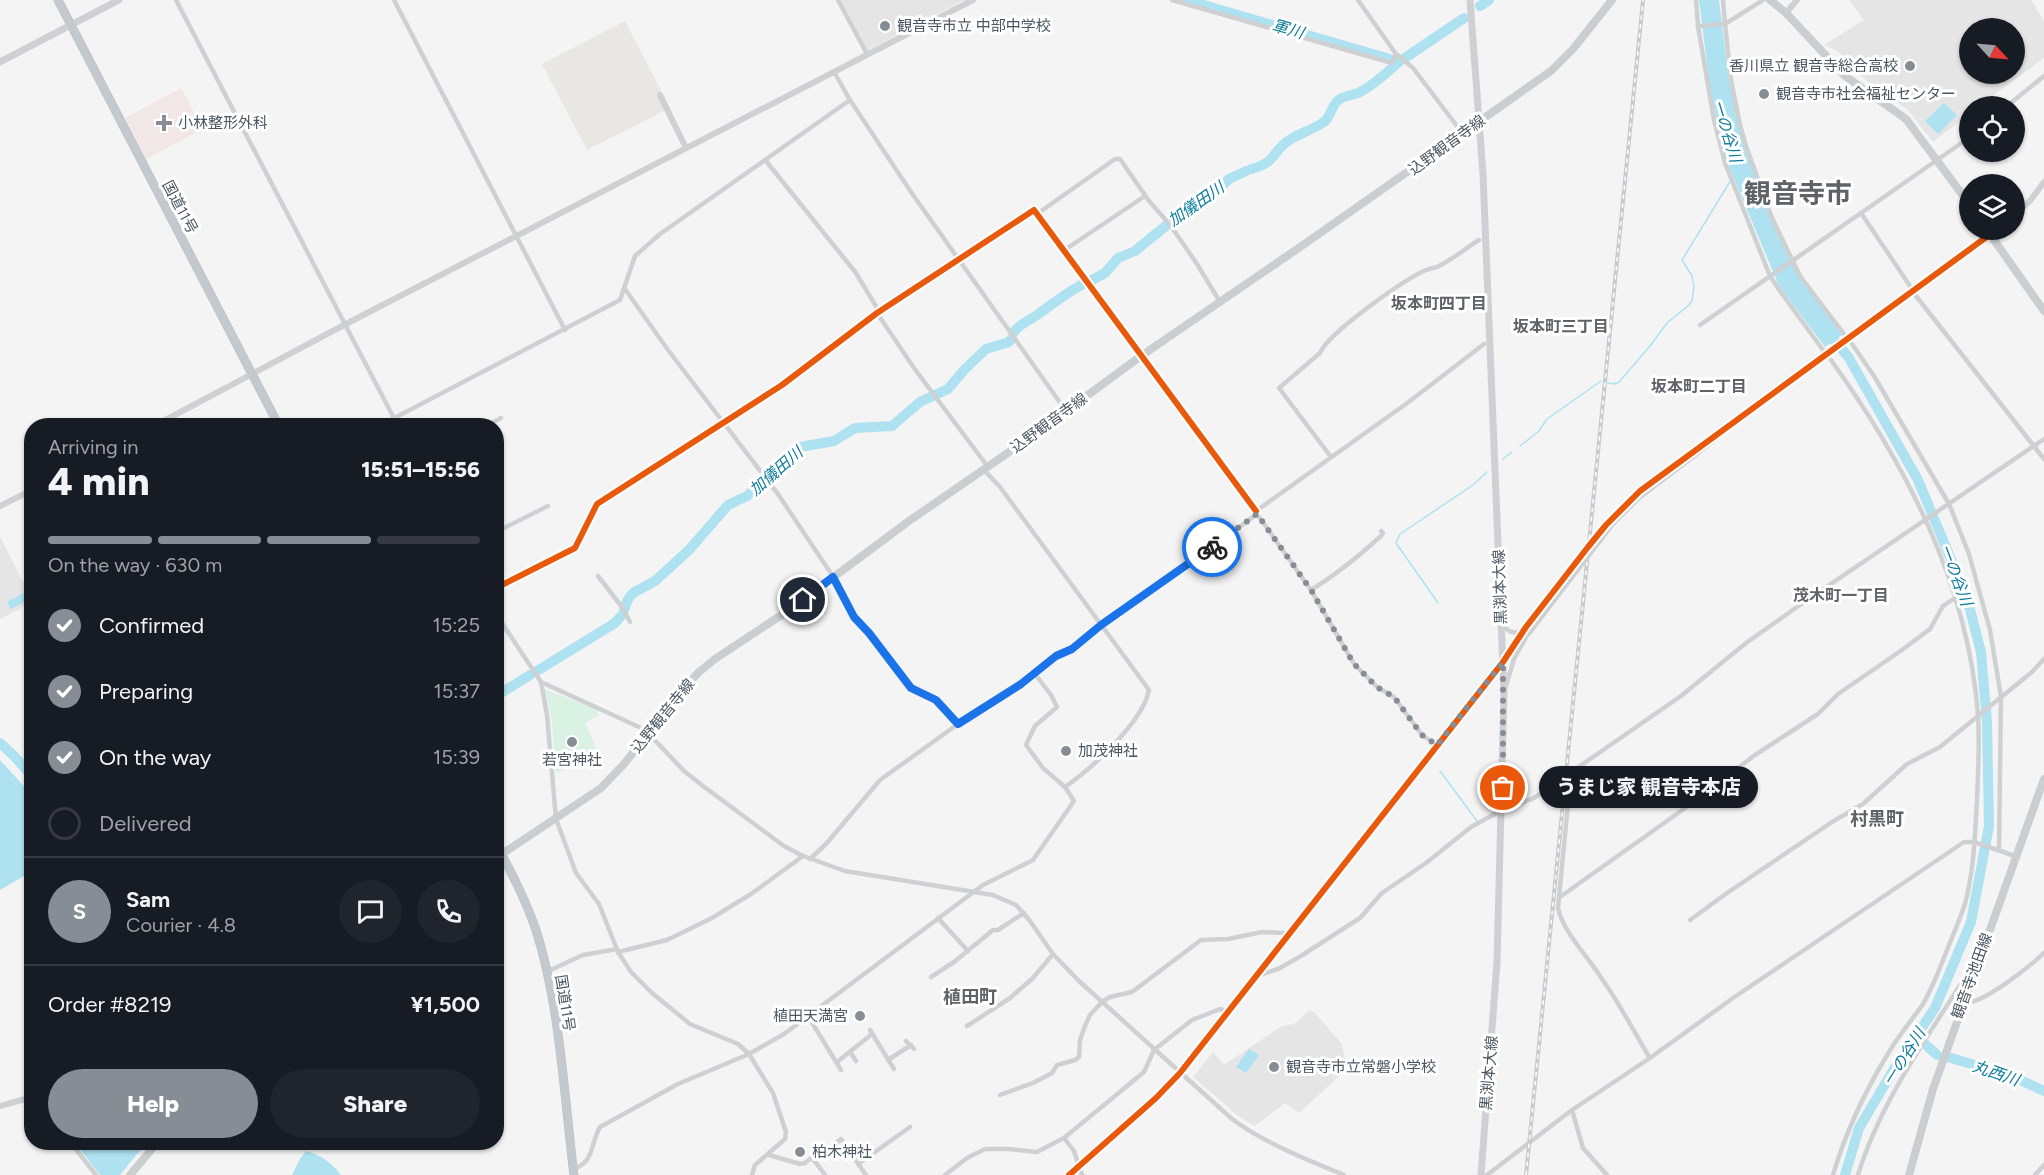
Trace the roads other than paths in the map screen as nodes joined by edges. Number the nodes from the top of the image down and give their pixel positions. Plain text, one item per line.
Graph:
1 (58, 0) edge
2 (119, 0) edge
3 (176, 0) edge
4 (394, 0) edge
5 (838, 0) edge
6 (972, 0) edge
7 (1172, 0) edge
8 (1358, 0) edge
9 (1470, 0) edge
10 (1612, 0) edge
11 (1696, 0) edge
12 (1723, 0) edge
13 (1763, 0) edge
14 (1770, 0) edge
15 (1797, 0) edge
16 (1786, 13) junction
17 (1725, 24) junction
18 (71, 25) junction
19 (1698, 26) junction
20 (867, 54) junction
21 (1396, 54) junction
22 (0, 62) edge
23 (834, 72) junction
24 (2044, 76) edge
25 (660, 95) dead end
26 (2019, 96) edge
27 (850, 100) junction
28 (1478, 122) junction
29 (1463, 134) junction
30 (1959, 145) edge
31 (686, 148) junction
32 (766, 161) junction
33 (1937, 161) junction
34 (2044, 182) edge
35 (1959, 190) edge
36 (1145, 196) junction
37 (2025, 205) edge
38 (1861, 213) junction
39 (1037, 214) junction
40 (516, 236) junction
41 (1479, 240) dead end
42 (1979, 240) edge
43 (1997, 240) edge
44 (1063, 251) junction
45 (958, 258) junction
46 (1792, 260) junction
47 (1770, 276) junction
48 (1910, 286) dead end
49 (625, 289) junction
50 (1916, 296) dead end
51 (1220, 302) junction
52 (2044, 311) edge
53 (877, 313) junction
54 (344, 325) junction
55 (1700, 325) dead end
56 (565, 330) junction
57 (1848, 339) junction
58 (1484, 344) dead end
59 (1827, 355) junction
60 (1141, 356) junction
61 (253, 374) junction
62 (1066, 411) junction
63 (1747, 414) joint
64 (169, 418) edge
65 (275, 418) edge
66 (394, 418) joint
67 (722, 422) junction
68 (2044, 439) edge
69 (2035, 446) junction
70 (1691, 455) junction
71 (1330, 457) junction
72 (2044, 459) edge
73 (986, 468) junction
74 (24, 494) edge
75 (1949, 504) junction
76 (0, 506) edge
77 (548, 506) dead end
78 (1256, 512) junction
79 (1926, 519) junction
80 (504, 528) edge
81 (1381, 531) dead end
82 (598, 576) dead end
83 (833, 577) junction
84 (504, 584) edge
85 (1311, 590) junction
86 (1955, 598) junction
87 (1502, 621) junction
88 (630, 622) dead end
89 (1101, 625) junction
90 (504, 626) edge
91 (1529, 629) junction
92 (1525, 639) junction
93 (1503, 641) junction
94 (1512, 648) junction
95 (2044, 659) edge
96 (1503, 662) junction
97 (1035, 674) junction
98 (541, 682) junction
99 (1504, 693) junction
100 (2001, 697) junction
101 (1978, 715) junction
102 (958, 724) junction
103 (648, 733) junction
104 (1437, 745) junction
105 (1571, 772) junction
106 (2044, 781) edge
107 (1065, 787) junction
108 (1502, 810) junction
109 (556, 819) junction
110 (1974, 842) junction
111 (1999, 850) junction
112 (504, 853) edge
113 (803, 856) junction
114 (2015, 856) junction
115 (810, 859) junction
116 (504, 865) edge
117 (974, 892) junction
118 (1560, 897) junction
119 (1024, 913) junction
120 (938, 918) junction
121 (1690, 920) dead end
122 (1284, 933) dead end
123 (617, 950) junction
124 (968, 951) junction
125 (2044, 953) edge
126 (1053, 954) junction
127 (546, 972) junction
128 (1973, 973) junction
129 (1257, 976) junction
130 (931, 977) dead end
131 (1102, 1002) junction
132 (1962, 1003) junction
133 (1228, 1012) junction
134 (808, 1017) junction
135 (967, 1026) dead end
136 (910, 1045) dead end
137 (1154, 1050) junction
138 (850, 1052) junction
139 (749, 1054) junction
140 (1650, 1058) junction
141 (888, 1060) junction
142 (856, 1061) dead end
143 (837, 1062) junction
144 (894, 1069) dead end
145 (841, 1070) dead end
146 (1180, 1073) junction
147 (1000, 1095) dead end
148 (24, 1099) edge
149 (0, 1106) edge
150 (1572, 1110) junction
151 (910, 1127) dead end
152 (1064, 1138) junction
153 (76, 1150) edge
154 (151, 1150) edge
155 (769, 1155) junction
156 (814, 1160) junction
157 (858, 1164) junction
158 (2044, 1165) edge
159 (1078, 1167) junction
160 (574, 1172) edge
161 (96, 1175) edge
162 (130, 1175) edge
163 (752, 1175) edge
164 (825, 1175) edge
165 (866, 1175) edge
166 (945, 1175) edge
167 (1069, 1175) edge
168 (1082, 1175) edge
169 (1344, 1175) edge
170 (1481, 1175) edge
171 (1487, 1175) edge
172 (1607, 1175) edge
173 (1833, 1175) edge
174 (1858, 1175) edge
175 (1909, 1175) edge
176 (2035, 1175) edge

1 - 18 highway, 国道11号
2 - 18 main road
3 - 54 street
4 - 40 street
5 - 20 street
6 - 20 street
7 - 21 street
8 - 21 street
9 - 28 main road, 黒渕本大線
10 - 28 main road, 込野観音寺線
11 - 19 street
12 - 17 street
13 - 17 street
14 - 16 main road
15 - 16 street
16 - 33 main road
17 - 19 street
17 - 46 street
18 - 22 main road
18 - 61 highway, 国道11号
19 - 47 street
20 - 23 street
21 - 29 street
23 - 27 street
23 - 31 street
24 - 26 street
25 - 31 street
27 - 32 street
27 - 45 street
28 - 29 main road, 込野観音寺線
28 - 87 main road, 黒渕本大線
29 - 51 main road, 込野観音寺線
30 - 33 street
31 - 40 street
32 - 49 street
32 - 53 street
33 - 35 main road
33 - 38 street
34 - 37 street
36 - 39 street
36 - 44 street
36 - 51 street
38 - 46 street
38 - 48 street
39 - 44 street
39 - 45 street
40 - 54 street
40 - 56 street
41 - 71 street
42 - 57 street
43 - 52 main road
44 - 60 street
45 - 53 street
45 - 62 street
46 - 47 street
46 - 57 street
47 - 55 street
47 - 59 street
49 - 56 street
49 - 67 street
50 - 69 street
51 - 60 main road, 込野観音寺線
53 - 67 street
53 - 73 street
54 - 61 street
54 - 66 street
56 - 66 street
57 - 59 street
57 - 75 street
58 - 71 street
59 - 63 street
59 - 79 street
60 - 62 main road, 込野観音寺線
60 - 78 street
61 - 64 street
61 - 65 highway, 国道11号
62 - 73 main road, 込野観音寺線
63 - 70 street
67 - 83 street
67 - 84 street
68 - 69 street
69 - 72 street
69 - 75 street
70 - 91 street, bridge
70 - 91 street, bridge
71 - 78 street
73 - 83 main road, 込野観音寺線
73 - 89 street
74 - 76 street
75 - 79 street
75 - 100 street
77 - 80 street
78 - 85 street
78 - 89 street
79 - 86 street
79 - 105 street
81 - 85 street
82 - 88 street
83 - 102 street
83 - 103 main road, 込野観音寺線
85 - 104 street
86 - 101 street
86 - 118 street
87 - 91 street
87 - 93 main road, 黒渕本大線
89 - 97 street
89 - 107 street
90 - 98 street
91 - 92 street
91 - 94 street
92 - 96 street
92 - 99 street
93 - 94 street
93 - 96 main road, 黒渕本大線
94 - 96 street
95 - 100 street
96 - 99 main road, 黒渕本大線
96 - 104 street
97 - 102 street
97 - 107 street
98 - 103 street
98 - 109 street
99 - 108 main road, 黒渕本大線
100 - 101 street
100 - 111 street
101 - 110 street
101 - 121 street
102 - 115 street
103 - 109 main road, 込野観音寺線
103 - 113 street
104 - 129 street
105 - 108 street
105 - 118 street
106 - 114 main road, 観音寺池田線
107 - 117 street
108 - 129 street
108 - 170 main road, 黒渕本大線
109 - 112 main road, 込野観音寺線
109 - 123 street
110 - 111 street
110 - 140 street
110 - 173 street
111 - 114 street
113 - 115 street
113 - 123 street
114 - 128 main road, 観音寺池田線
115 - 117 street
116 - 127 highway, 国道11号
117 - 119 street
117 - 120 street
118 - 140 street
119 - 124 street
119 - 126 street
120 - 124 street
120 - 134 street
122 - 131 street
123 - 127 street
123 - 139 street
124 - 130 street
125 - 132 street
126 - 131 street
126 - 135 street
127 - 160 highway, 国道11号
128 - 132 main road, 観音寺池田線
128 - 174 street
129 - 133 street
131 - 137 street
131 - 147 street
132 - 175 main road, 観音寺池田線
133 - 137 street
133 - 146 street
134 - 139 street
134 - 143 street
136 - 141 street
137 - 146 street
137 - 152 street
138 - 141 street
138 - 142 street
138 - 143 street
139 - 155 street
139 - 160 street
140 - 150 street
141 - 144 street
143 - 145 street
146 - 159 street
146 - 169 street
148 - 149 street
150 - 171 street
150 - 172 street
151 - 157 street
152 - 159 street
152 - 166 street
153 - 161 street
154 - 162 main road
155 - 156 street
155 - 163 street
156 - 157 street
156 - 164 street
157 - 165 street
158 - 176 street
159 - 167 street
159 - 168 street

